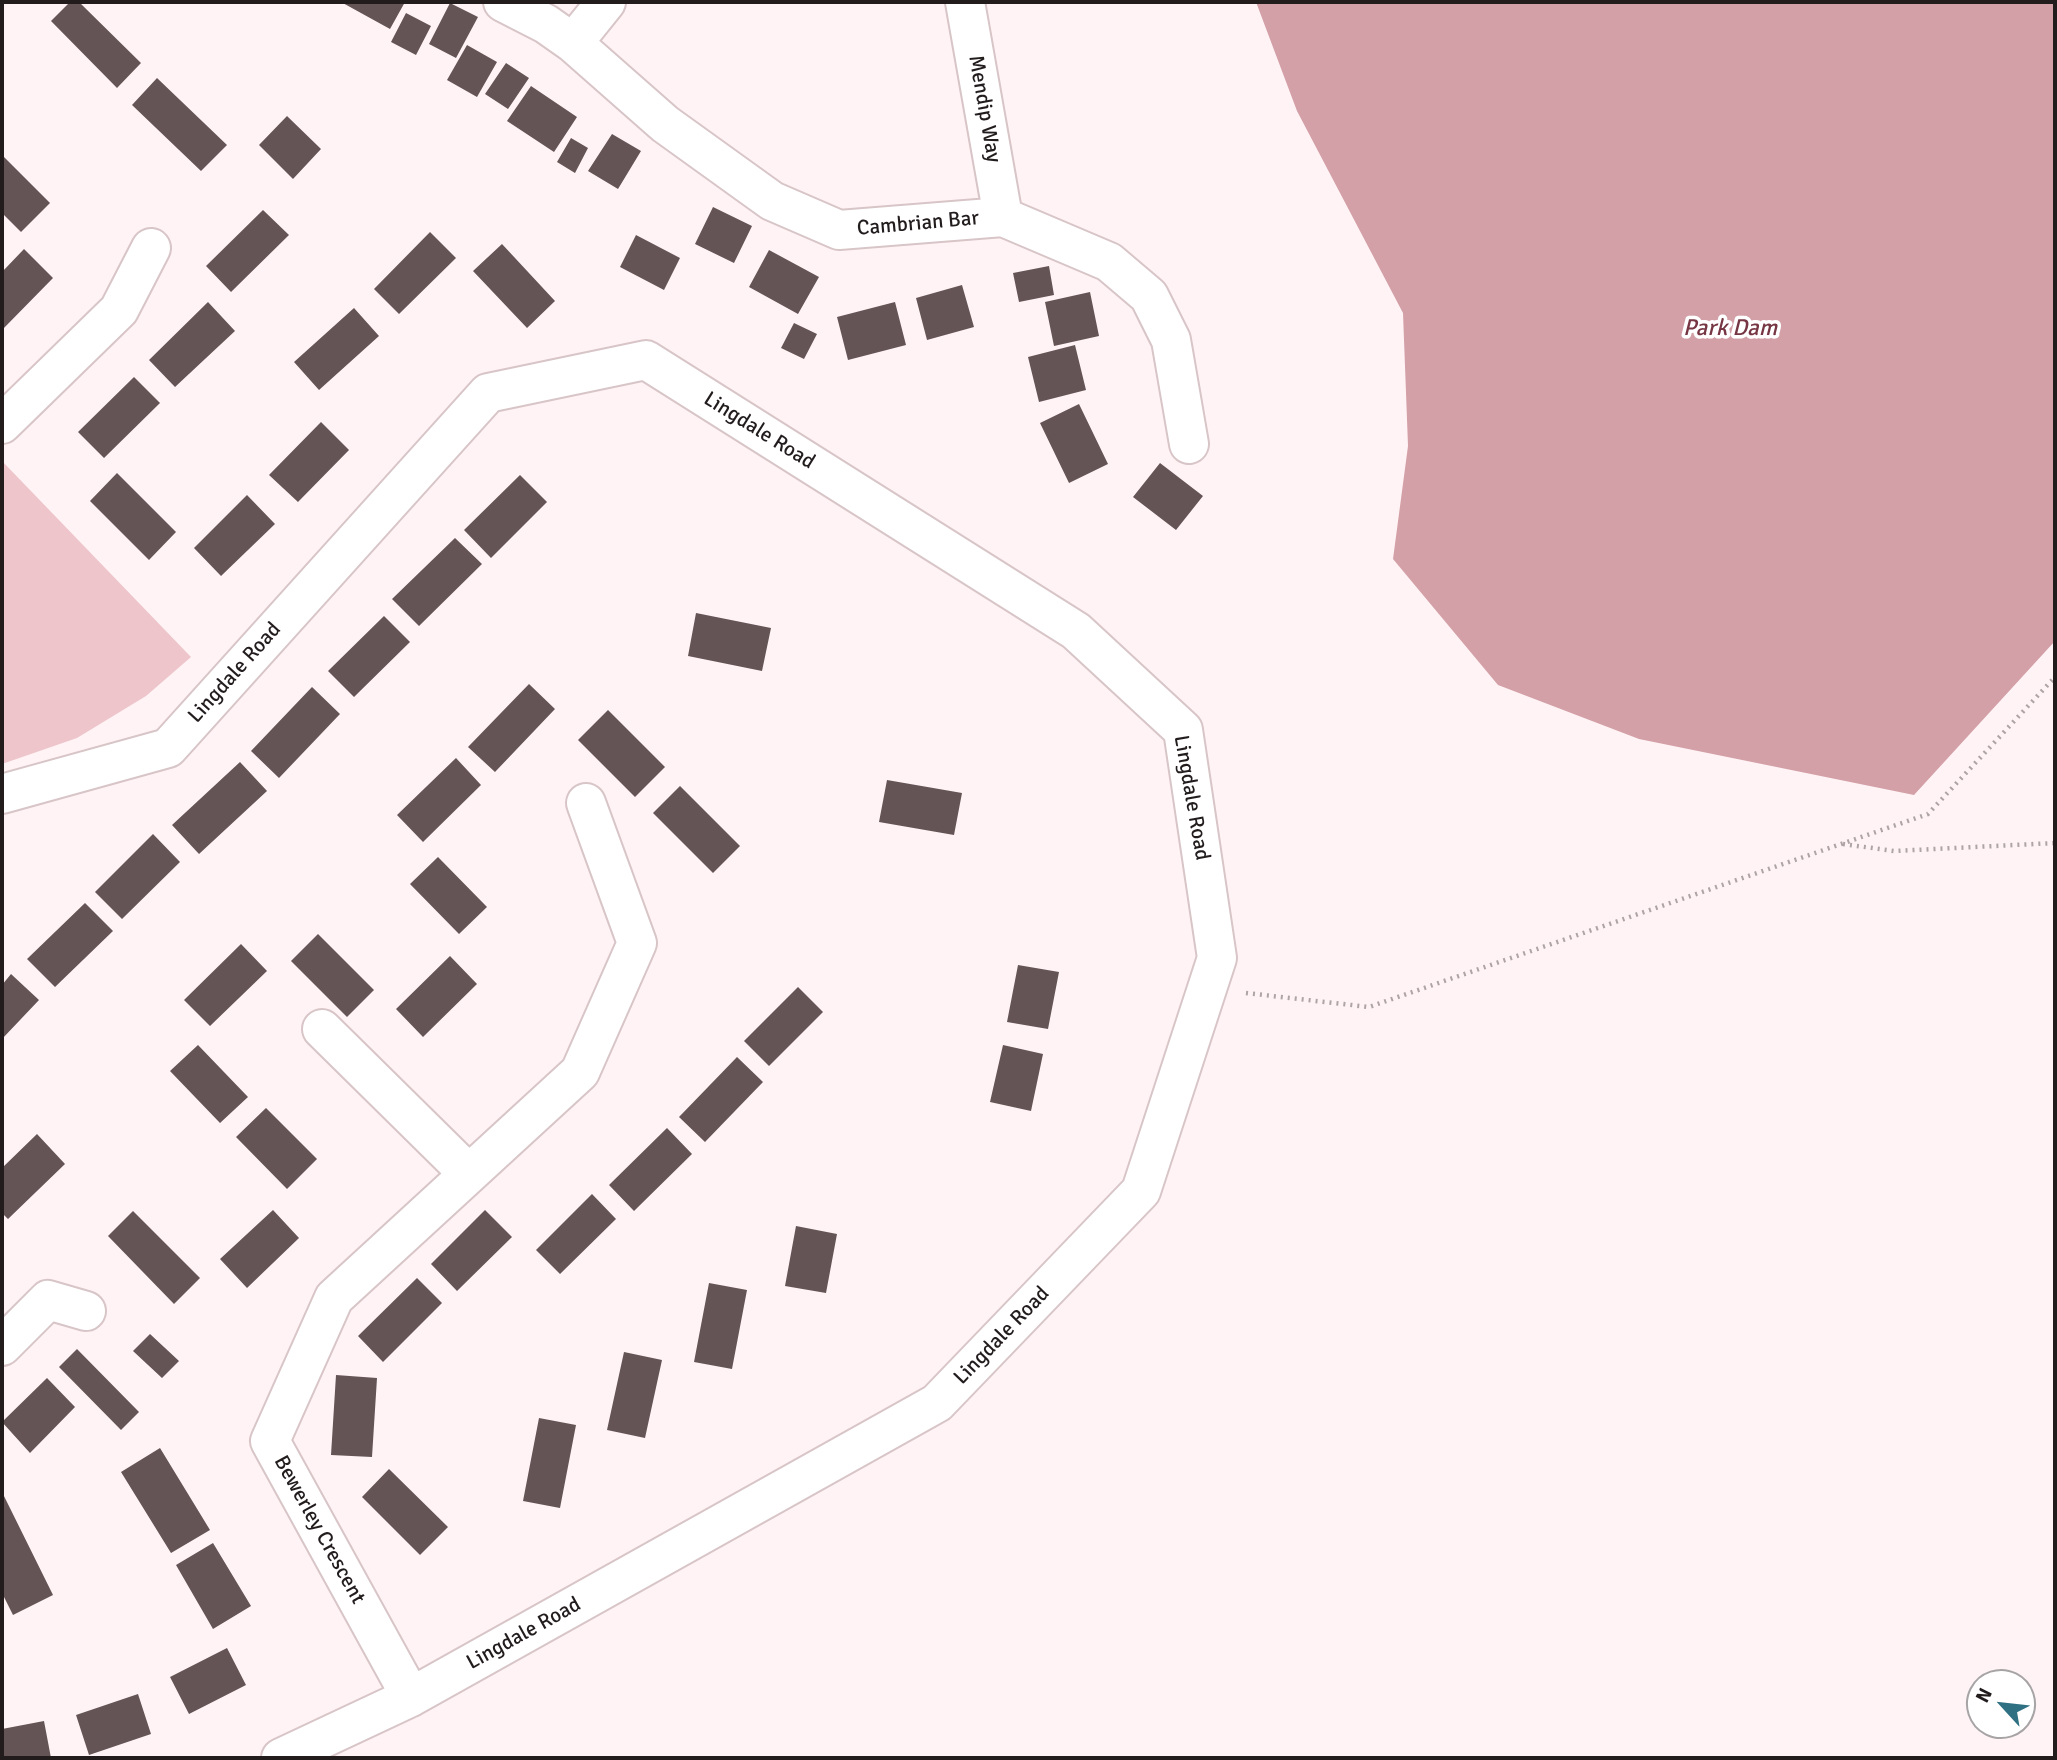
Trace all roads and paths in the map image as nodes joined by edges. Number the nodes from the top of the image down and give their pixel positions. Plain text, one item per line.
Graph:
1 (503, 2) edge
2 (606, 2) edge
3 (965, 2) edge
4 (573, 43) junction
5 (1003, 217) junction
6 (151, 248) dead end
7 (2, 424) edge
8 (1189, 444) dead end
9 (2055, 677) edge
10 (2, 794) edge
11 (586, 803) dead end
12 (2055, 843) edge
13 (1843, 844) junction
14 (1207, 988) junction
15 (323, 1029) dead end
16 (469, 1174) junction
17 (86, 1311) dead end
18 (2, 1346) edge
19 (411, 1697) junction
20 (281, 1758) edge

1 - 4 street, Cambrian Bar
2 - 4 street
3 - 5 street, Mendip Way
4 - 5 street, Cambrian Bar
5 - 8 street, Cambrian Bar
6 - 7 street
9 - 13 path
10 - 14 street, Lingdale Road
11 - 16 street, Bewerley Crescent
12 - 13 path
13 - 14 path
14 - 19 street, Lingdale Road
15 - 16 street
16 - 19 street, Bewerley Crescent
17 - 18 street
19 - 20 street, Lingdale Road

